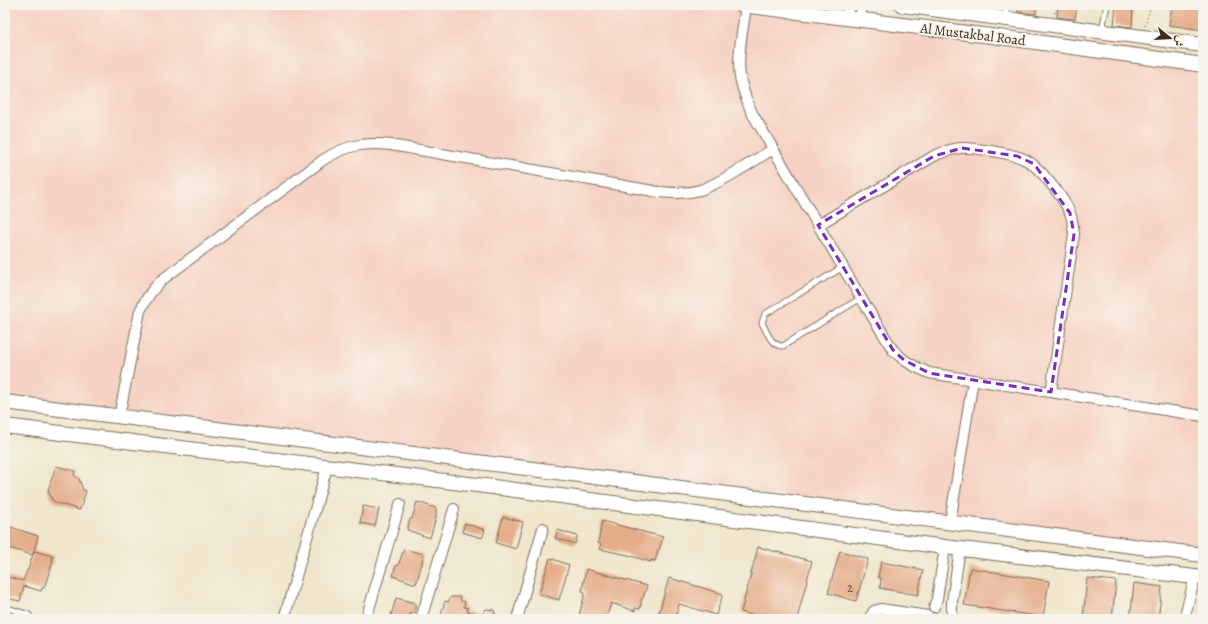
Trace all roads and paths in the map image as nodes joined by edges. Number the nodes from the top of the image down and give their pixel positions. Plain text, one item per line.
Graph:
1 (742, 5) edge
2 (863, 5) edge
3 (902, 5) edge
4 (1107, 5) edge
5 (1151, 5) edge
6 (746, 6) edge
7 (1006, 12) edge
8 (851, 14) edge
9 (1102, 31) junction
10 (1142, 36) junction
11 (1203, 45) edge
12 (1203, 65) edge
13 (773, 149) junction
14 (818, 225) junction
15 (843, 267) junction
16 (861, 298) junction
17 (973, 380) junction
18 (1051, 392) junction
19 (5, 402) edge
20 (118, 416) junction
21 (1203, 416) edge
22 (5, 426) edge
23 (497, 464) junction
24 (327, 466) junction
25 (517, 467) junction
26 (493, 487) junction
27 (514, 490) junction
28 (400, 504) dead end
29 (454, 509) dead end
30 (950, 522) junction
31 (543, 528) dead end
32 (945, 547) junction
33 (960, 548) junction
34 (1203, 555) edge
35 (1199, 577) edge
36 (5, 607) edge
37 (934, 607) junction
38 (30, 615) dead end
39 (952, 615) edge
40 (870, 617) dead end
41 (928, 618) edge
42 (284, 619) edge
43 (366, 619) edge
44 (420, 619) edge
45 (517, 619) edge
46 (1184, 619) edge

1 - 6 street, Al Mustakbal Road
2 - 8 street
3 - 7 street, Al Mustakbal Road
4 - 9 lane
5 - 10 path
6 - 8 street, Al Mustakbal Road
6 - 13 street
7 - 9 street, Al Mustakbal Road
8 - 12 street, Al Mustakbal Road
9 - 10 street, Al Mustakbal Road
10 - 11 street, Al Mustakbal Road
13 - 14 street
13 - 20 street
14 - 15 street
14 - 18 street
15 - 16 street
15 - 16 lane
16 - 17 street
17 - 18 street
17 - 30 street
18 - 21 street
19 - 20 street
20 - 23 street
22 - 24 street
23 - 25 street
23 - 26 street
24 - 26 street
24 - 42 street
25 - 27 street
25 - 30 street
26 - 27 street
27 - 32 street
28 - 43 street
29 - 44 street
30 - 34 street
31 - 45 street
32 - 33 street
32 - 37 street
33 - 35 street
33 - 39 street
35 - 46 street
36 - 38 lane
37 - 39 street
37 - 41 street
40 - 41 street

